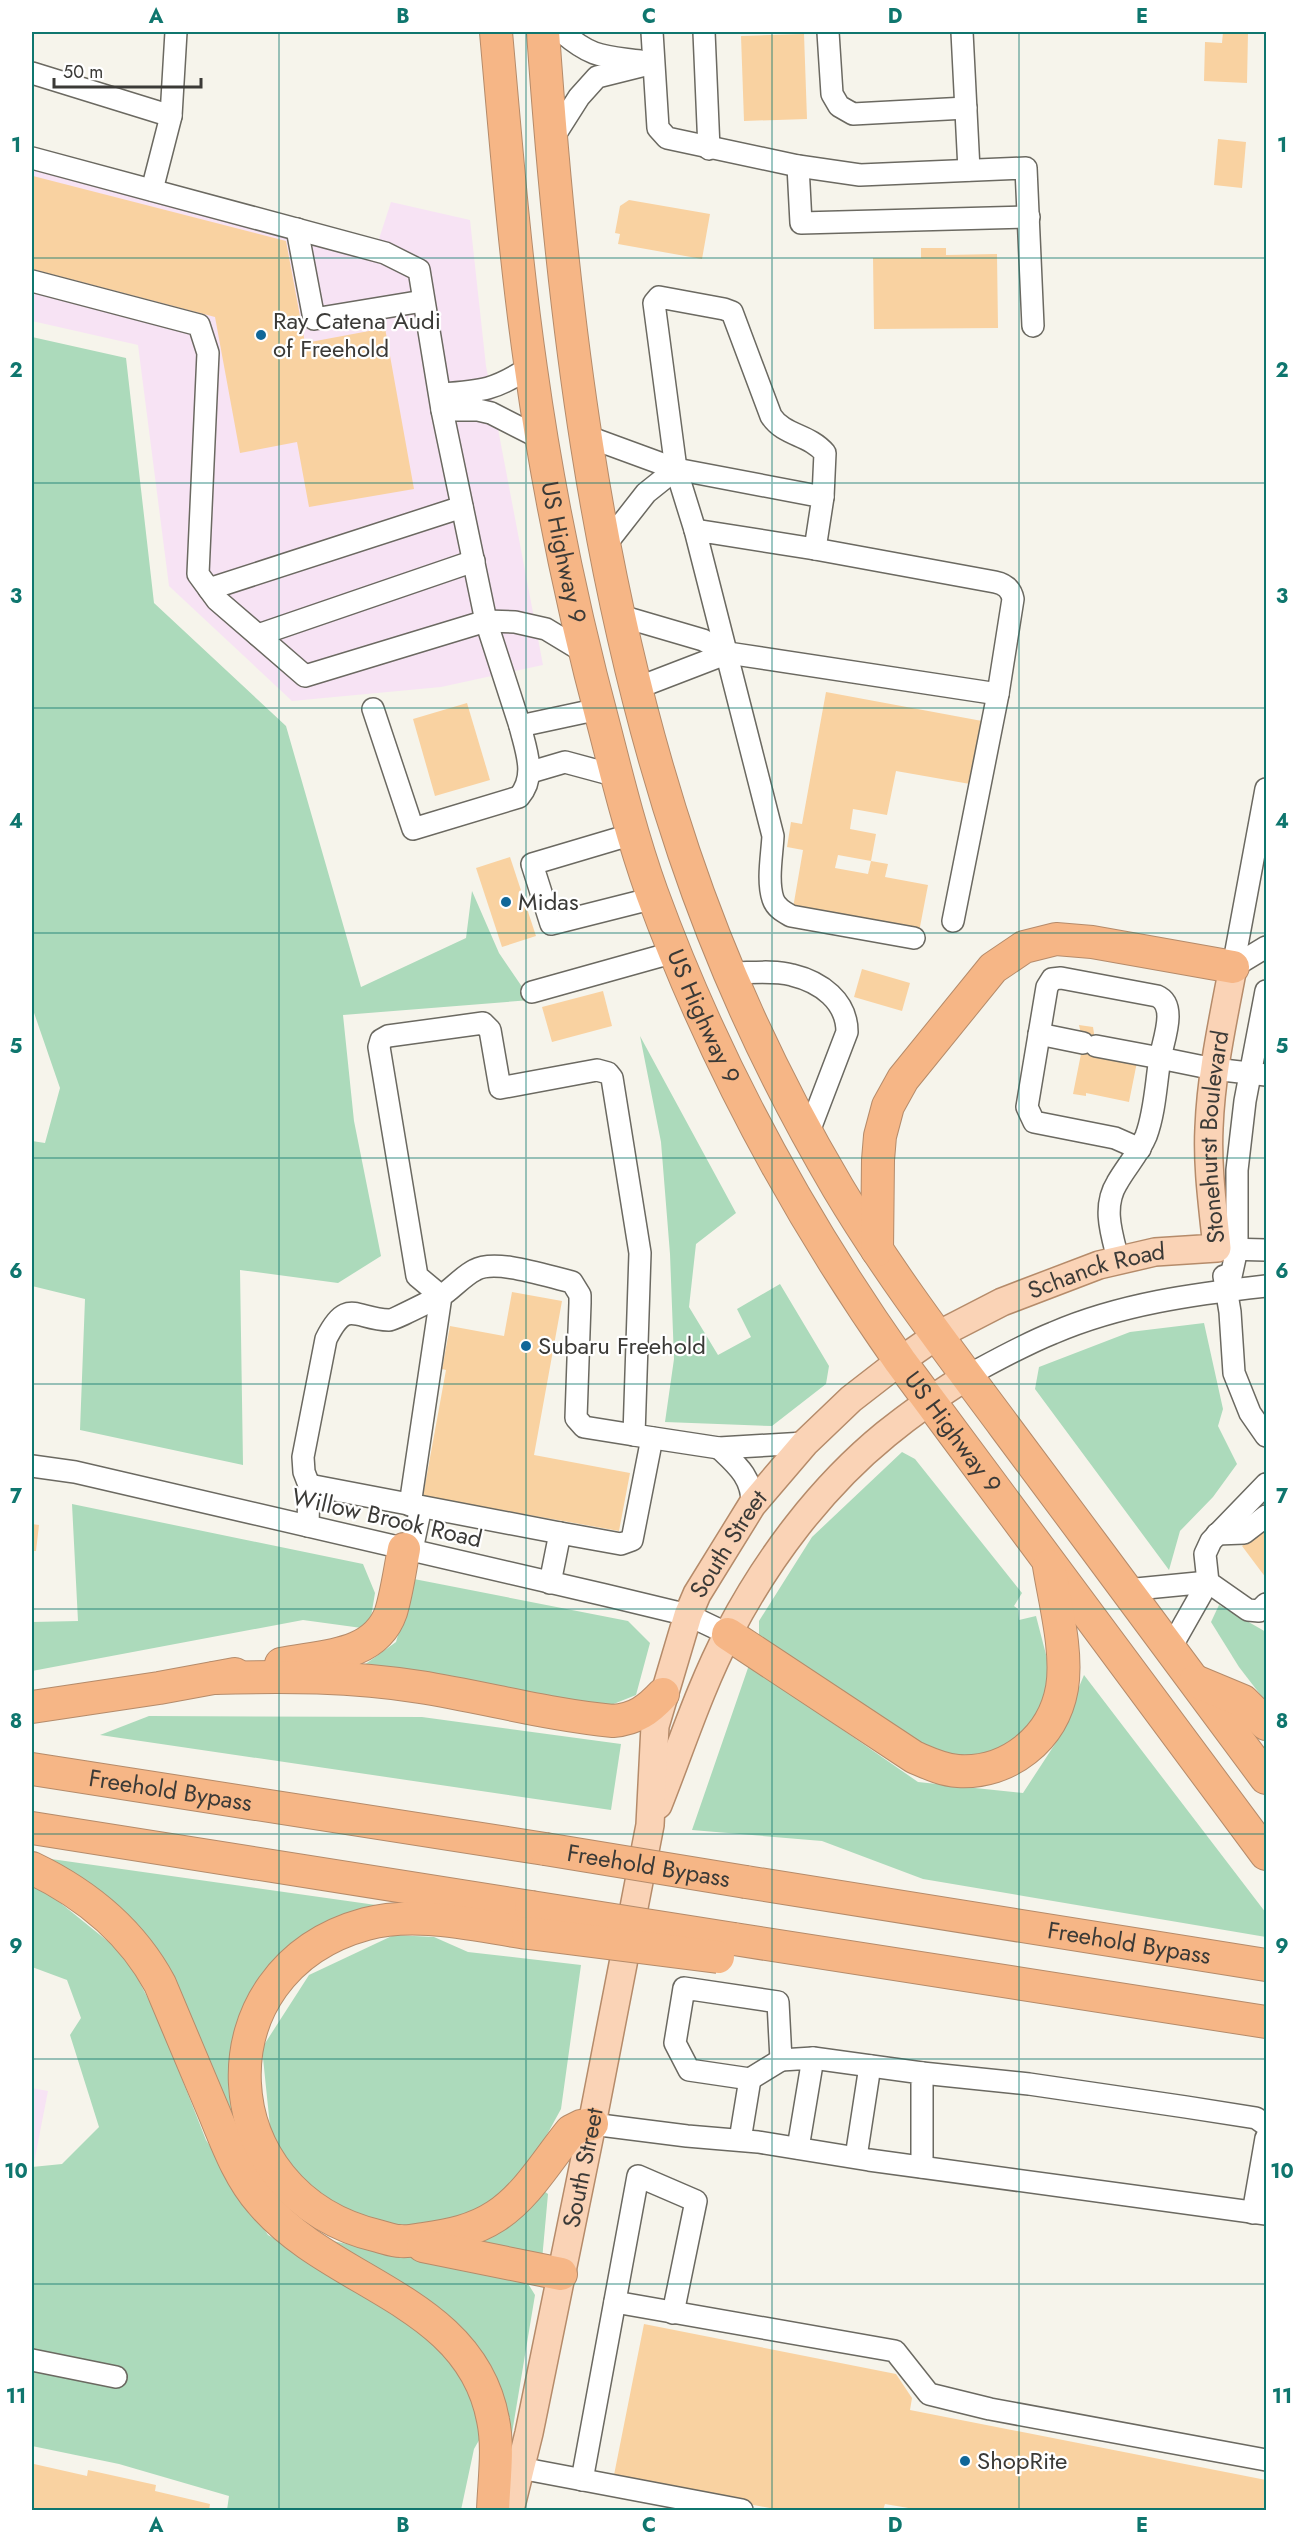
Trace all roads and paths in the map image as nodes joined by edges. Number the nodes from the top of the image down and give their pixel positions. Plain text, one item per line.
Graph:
1 (176, 32) edge
2 (496, 32) edge
3 (543, 32) edge
4 (562, 32) edge
5 (652, 32) edge
6 (704, 32) edge
7 (828, 32) edge
8 (962, 32) edge
9 (653, 63) junction
10 (32, 73) edge
11 (966, 108) junction
12 (171, 116) junction
13 (550, 142) junction
14 (709, 148) junction
15 (32, 158) edge
16 (798, 166) junction
17 (969, 170) junction
18 (152, 190) junction
19 (1029, 217) junction
20 (297, 229) junction
21 (32, 281) edge
22 (423, 301) junction
23 (1034, 326) dead end
24 (531, 367) junction
25 (441, 402) junction
26 (586, 436) junction
27 (542, 439) junction
28 (676, 469) junction
29 (823, 497) junction
30 (462, 507) junction
31 (695, 530) junction
32 (606, 544) junction
33 (815, 549) junction
34 (474, 561) junction
35 (209, 589) junction
36 (621, 616) junction
37 (486, 621) junction
38 (258, 635) junction
39 (584, 652) junction
40 (728, 653) junction
41 (637, 688) junction
42 (998, 694) junction
43 (373, 709) dead end
44 (599, 709) junction
45 (520, 726) junction
46 (531, 772) junction
47 (617, 776) junction
48 (1266, 789) edge
49 (1263, 829) edge
50 (633, 834) junction
51 (654, 898) junction
52 (953, 921) dead end
53 (914, 938) dead end
54 (1266, 947) edge
55 (675, 952) junction
56 (1233, 967) junction
57 (730, 973) junction
58 (1266, 991) edge
59 (532, 992) dead end
60 (1039, 1034) junction
61 (1160, 1058) junction
62 (1214, 1069) junction
63 (1259, 1075) edge
64 (808, 1134) junction
65 (1140, 1149) junction
66 (1227, 1249) junction
67 (877, 1250) junction
68 (1266, 1250) edge
69 (1118, 1260) junction
70 (1266, 1286) edge
71 (1228, 1290) junction
72 (441, 1296) junction
73 (936, 1336) junction
74 (900, 1361) junction
75 (967, 1376) junction
76 (930, 1401) junction
77 (1266, 1436) edge
78 (643, 1437) junction
79 (805, 1443) junction
80 (719, 1448) junction
81 (32, 1466) edge
82 (1266, 1484) edge
83 (309, 1485) junction
84 (752, 1505) junction
85 (416, 1506) junction
86 (1266, 1516) edge
87 (308, 1526) junction
88 (560, 1533) junction
89 (1217, 1534) junction
90 (408, 1549) junction
91 (1049, 1562) junction
92 (1208, 1582) junction
93 (550, 1583) junction
94 (1126, 1590) junction
95 (1266, 1604) edge
96 (688, 1615) junction
97 (728, 1634) junction
98 (1170, 1649) junction
99 (214, 1678) junction
100 (1195, 1681) junction
101 (663, 1694) junction
102 (32, 1707) edge
103 (1266, 1724) edge
104 (32, 1769) edge
105 (1266, 1778) edge
106 (650, 1825) junction
107 (32, 1828) edge
108 (1266, 1854) edge
109 (32, 1868) edge
110 (530, 1920) junction
111 (1266, 1965) edge
112 (1266, 2022) edge
113 (813, 2058) junction
114 (781, 2060) junction
115 (870, 2066) junction
116 (922, 2073) junction
117 (750, 2079) junction
118 (592, 2124) junction
119 (1266, 2126) edge
120 (1266, 2139) edge
121 (740, 2140) junction
122 (798, 2148) junction
123 (856, 2157) junction
124 (922, 2168) junction
125 (1260, 2214) edge
126 (402, 2242) junction
127 (561, 2274) junction
128 (615, 2302) junction
129 (673, 2313) junction
130 (32, 2360) edge
131 (116, 2377) dead end
132 (1266, 2456) edge
133 (520, 2468) junction
134 (582, 2480) junction
135 (493, 2511) edge
136 (510, 2511) edge
137 (742, 2511) edge

1 - 12 street
2 - 24 highway, US Highway 9
3 - 13 highway, US Highway 9
4 - 9 street
5 - 9 street
6 - 14 street
7 - 11 street
8 - 11 street
9 - 13 street
9 - 14 street
10 - 12 street
11 - 17 street
12 - 18 street
13 - 26 highway, US Highway 9
14 - 16 street
15 - 18 street
16 - 17 street
16 - 19 street
17 - 19 street
18 - 20 street
19 - 23 street
20 - 22 street
20 - 22 street
21 - 35 street
22 - 25 street
24 - 25 street
24 - 27 highway, US Highway 9
25 - 27 street
25 - 30 street
26 - 28 street
26 - 32 highway, US Highway 9
27 - 39 highway, US Highway 9
28 - 29 street
28 - 29 street
28 - 31 street
28 - 32 street
29 - 33 street
30 - 34 street
30 - 35 street
31 - 33 street
31 - 40 street
32 - 36 highway, US Highway 9
33 - 42 street
34 - 37 street
34 - 38 street
35 - 38 street
36 - 40 street
36 - 41 highway, US Highway 9
37 - 38 street
37 - 39 street
37 - 45 street
39 - 44 highway, US Highway 9
40 - 41 street
40 - 42 street
40 - 53 street
41 - 57 highway, US Highway 9
42 - 52 street
43 - 46 street
44 - 45 street
44 - 47 highway, US Highway 9
45 - 46 street
46 - 47 street
47 - 50 highway, US Highway 9
48 - 49 street, Stonehurst Boulevard
49 - 56 street, Stonehurst Boulevard
50 - 51 highway, US Highway 9
50 - 51 street
51 - 55 highway, US Highway 9
54 - 56 street
55 - 59 street
55 - 74 highway, US Highway 9
56 - 62 main road, Stonehurst Boulevard
56 - 67 highway
57 - 64 highway, US Highway 9
57 - 64 street
58 - 63 street, Stonehurst Boulevard
60 - 61 street
60 - 61 street
60 - 65 street
61 - 62 street
61 - 65 street
62 - 63 street
62 - 66 main road, Stonehurst Boulevard
63 - 66 street, Stonehurst Boulevard
64 - 67 highway, US Highway 9
65 - 69 street
66 - 68 street, Schanck Road
66 - 69 main road, Schanck Road
66 - 71 street, Stonehurst Boulevard
67 - 73 highway, US Highway 9
69 - 73 main road, Schanck Road
70 - 71 street, Schanck Road
71 - 75 street, Schanck Road
71 - 77 street, Stonehurst Boulevard
72 - 78 street
72 - 78 street
72 - 83 street
72 - 85 street
73 - 74 main road, South Street
73 - 75 highway, US Highway 9
74 - 76 highway, US Highway 9
74 - 79 main road, South Street
75 - 76 main road, South Street
75 - 94 highway, US Highway 9
76 - 91 highway, US Highway 9
76 - 97 main road, South Street
78 - 80 street
78 - 88 street
79 - 80 street
79 - 84 main road, South Street
80 - 84 street
81 - 87 street, Willow Brook Road
82 - 89 street
83 - 85 street
83 - 87 street
84 - 96 main road, South Street
85 - 88 street
85 - 90 street
86 - 89 street
87 - 90 street, Willow Brook Road
88 - 93 street
89 - 92 street
90 - 93 street, Willow Brook Road
90 - 99 highway
91 - 97 highway
91 - 108 highway, US Highway 9
92 - 94 street
92 - 95 street
92 - 98 street
93 - 96 street, Willow Brook Road
94 - 98 highway, US Highway 9
96 - 97 street, Willow Brook Road
96 - 101 main road, South Street
97 - 106 main road, South Street
98 - 100 highway, US Highway 9
99 - 101 highway
99 - 102 highway
100 - 103 highway
100 - 105 highway, US Highway 9
101 - 106 main road, South Street
104 - 111 highway, Freehold Bypass, bridge
106 - 118 main road, South Street
107 - 110 highway
109 - 135 highway
110 - 112 highway, bridge
110 - 126 highway
113 - 114 street
113 - 115 street
113 - 122 street
114 - 117 street
114 - 117 street
115 - 116 street
115 - 123 street
116 - 119 street
116 - 124 street
117 - 121 street
118 - 121 street
118 - 126 highway
118 - 127 main road, South Street
120 - 125 street
121 - 122 street
122 - 123 street
123 - 124 street
124 - 125 street
126 - 127 highway
127 - 133 main road, South Street
128 - 129 street
128 - 129 street
128 - 134 street
129 - 132 street
130 - 131 street
133 - 134 street
133 - 136 main road, South Street
134 - 137 street

